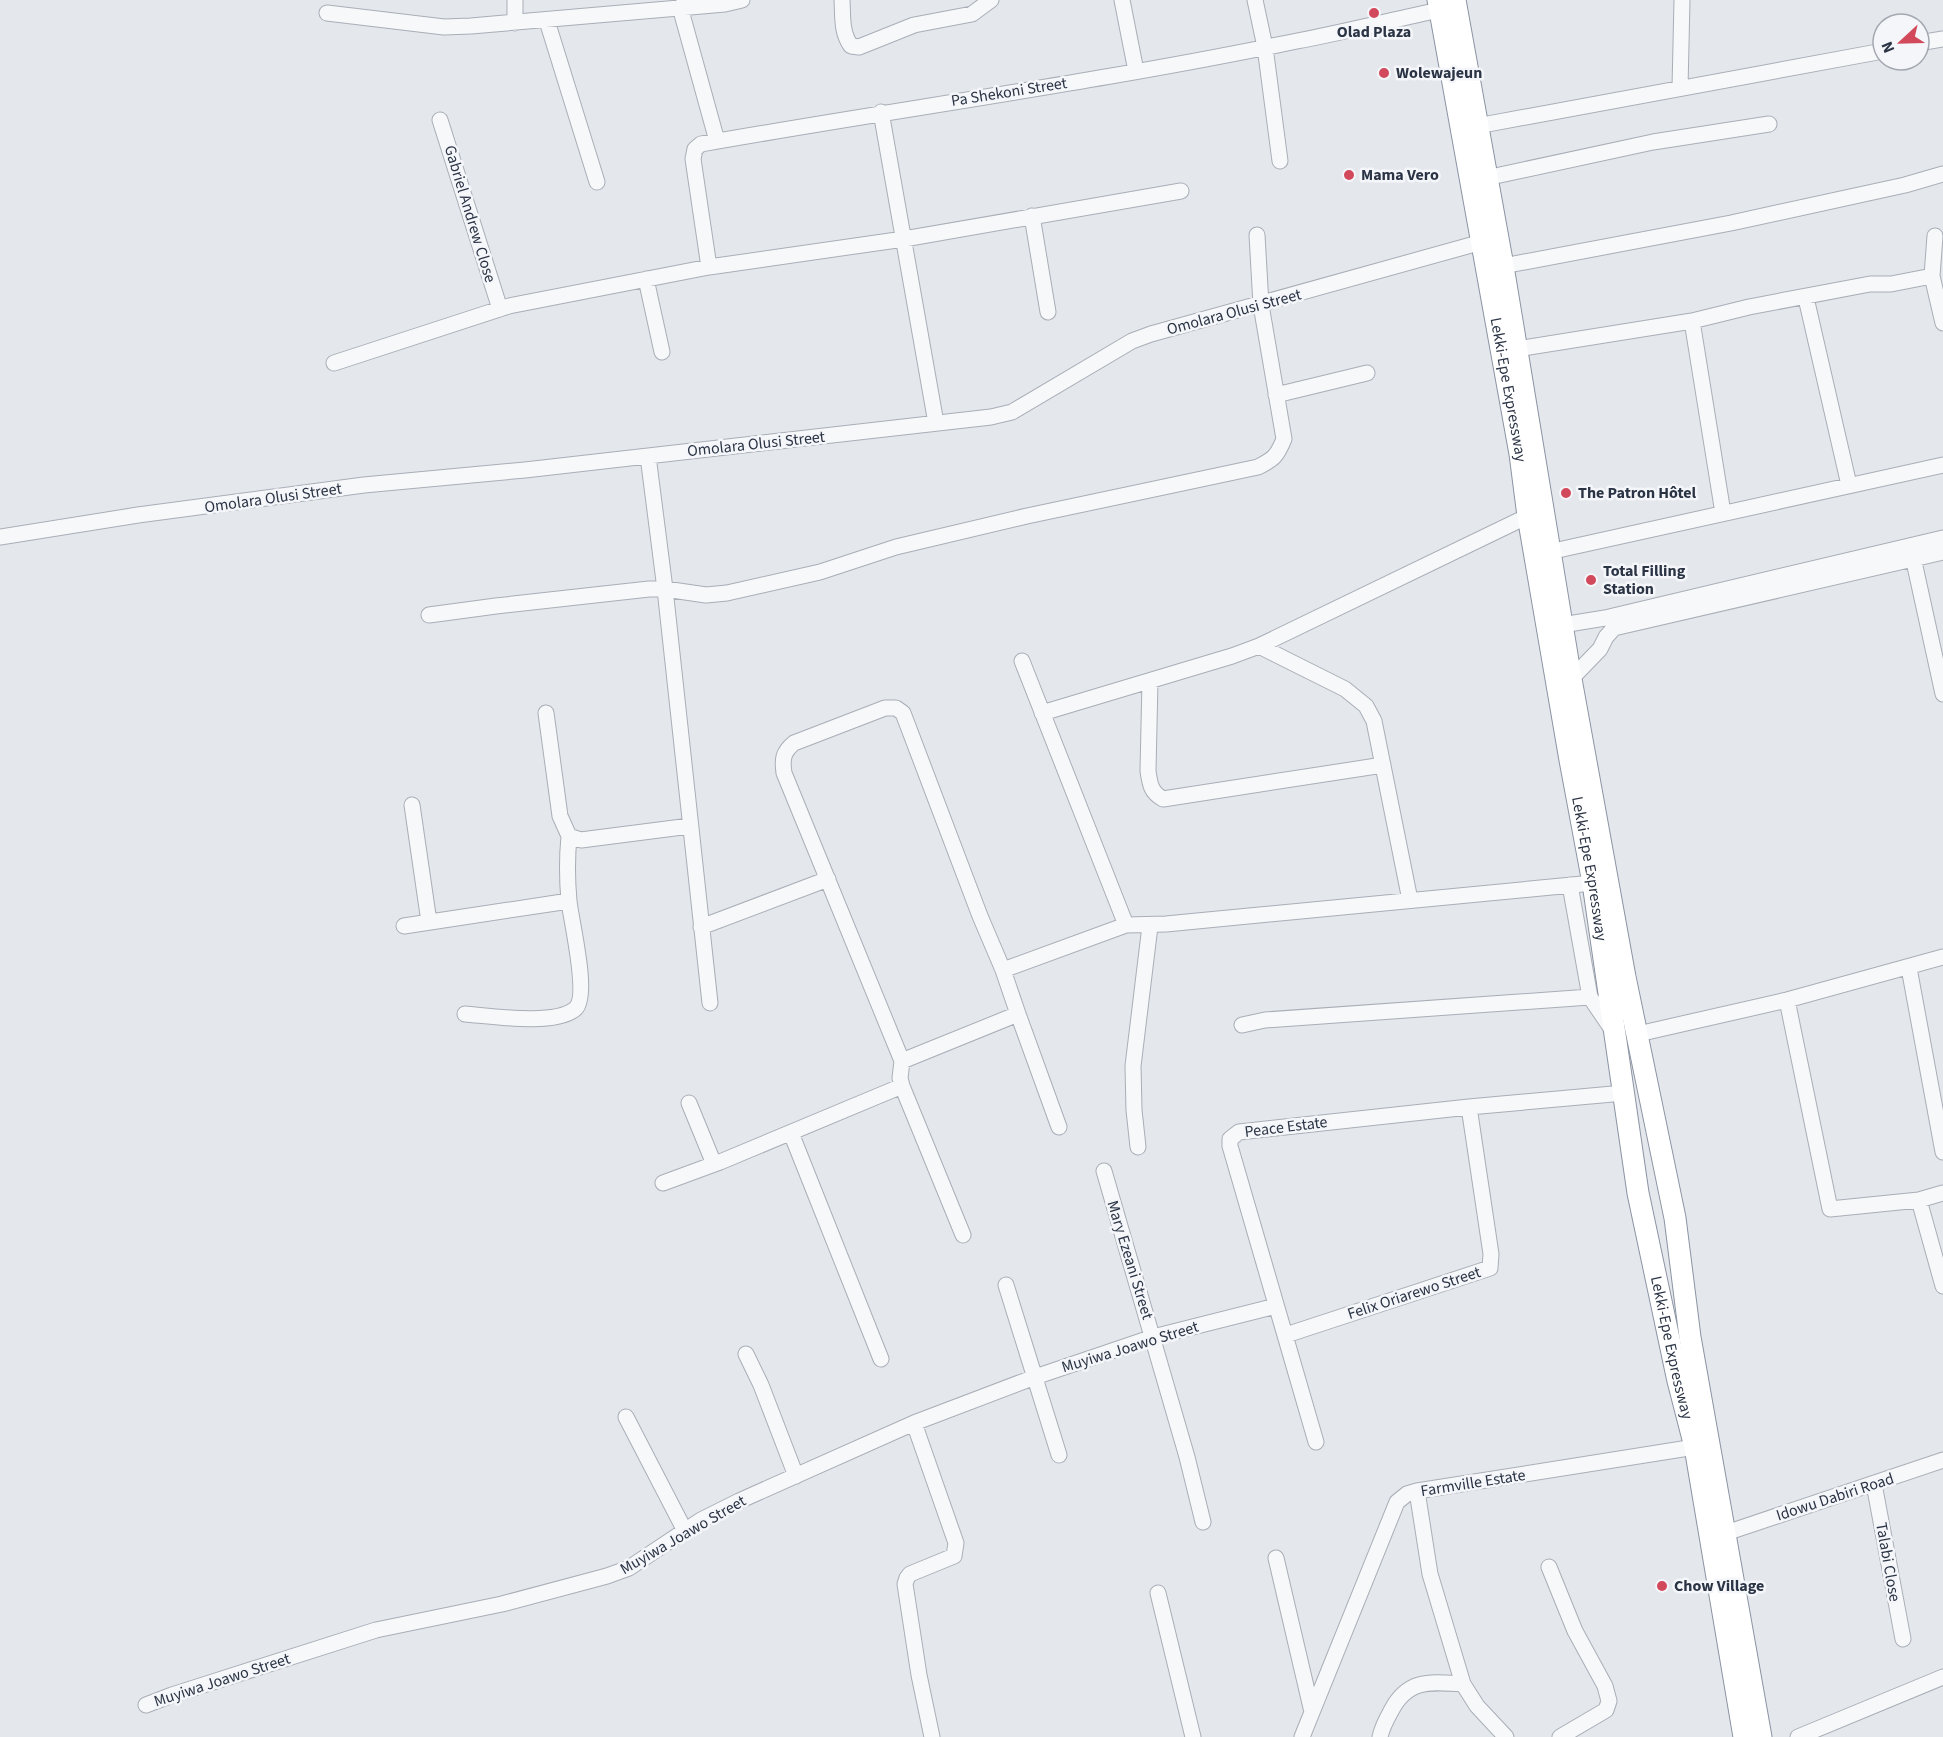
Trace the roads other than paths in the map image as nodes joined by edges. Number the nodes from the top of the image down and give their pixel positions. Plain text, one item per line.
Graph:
1 (514, 0) edge
2 (742, 0) edge
3 (842, 0) edge
4 (991, 0) edge
5 (1122, 0) edge
6 (1256, 0) edge
7 (1682, 0) edge
8 (1444, 3) edge
9 (638, 5) edge
10 (680, 7) junction
11 (327, 13) dead end
12 (547, 21) junction
13 (516, 23) junction
14 (1265, 47) junction
15 (1871, 53) edge
16 (1136, 71) junction
17 (1680, 88) junction
18 (881, 112) junction
19 (440, 120) dead end
20 (1770, 124) dead end
21 (1477, 126) junction
22 (717, 141) junction
23 (1280, 161) dead end
24 (1943, 174) edge
25 (1486, 178) junction
26 (597, 182) dead end
27 (1181, 191) dead end
28 (1032, 216) junction
29 (1257, 235) dead end
30 (1935, 236) dead end
31 (904, 238) junction
32 (1482, 242) junction
33 (1503, 266) junction
34 (709, 267) junction
35 (1932, 276) junction
36 (646, 279) junction
37 (1806, 298) junction
38 (1261, 305) junction
39 (500, 309) junction
40 (1048, 312) dead end
41 (1692, 321) junction
42 (1943, 323) edge
43 (1517, 349) junction
44 (662, 352) dead end
45 (333, 363) dead end
46 (1367, 373) dead end
47 (1276, 395) junction
48 (936, 423) junction
49 (648, 456) junction
50 (1943, 465) edge
51 (1849, 485) junction
52 (1723, 513) junction
53 (1528, 516) junction
54 (0, 537) edge
55 (1943, 538) edge
56 (1549, 552) junction
57 (1912, 552) junction
58 (1943, 552) edge
59 (665, 589) junction
60 (1684, 605) junction
61 (429, 615) dead end
62 (1562, 625) junction
63 (1259, 646) junction
64 (1022, 661) dead end
65 (1571, 679) junction
66 (1150, 681) junction
67 (1943, 694) edge
68 (546, 713) dead end
69 (1042, 713) junction
70 (1383, 765) junction
71 (412, 805) dead end
72 (690, 826) junction
73 (569, 836) junction
74 (828, 879) junction
75 (1593, 883) junction
76 (1570, 885) junction
77 (1410, 900) junction
78 (569, 901) junction
79 (429, 922) junction
80 (1126, 925) junction
81 (404, 926) dead end
82 (1150, 926) junction
83 (701, 927) junction
84 (1943, 957) edge
85 (1909, 968) junction
86 (1003, 969) junction
87 (1590, 997) junction
88 (1787, 1000) junction
89 (710, 1003) dead end
90 (465, 1014) dead end
91 (1018, 1014) junction
92 (1242, 1025) dead end
93 (1638, 1034) junction
94 (1617, 1036) junction
95 (902, 1061) junction
96 (902, 1086) junction
97 (1624, 1093) junction
98 (689, 1103) dead end
99 (1469, 1107) junction
100 (1059, 1127) dead end
101 (791, 1133) junction
102 (1138, 1147) dead end
103 (1943, 1152) edge
104 (714, 1164) junction
105 (1104, 1171) dead end
106 (663, 1183) dead end
107 (1943, 1193) edge
108 (1671, 1196) junction
109 (1919, 1200) junction
110 (1642, 1212) junction
111 (1675, 1218) junction
112 (963, 1235) dead end
113 (1006, 1285) dead end
114 (1943, 1286) edge
115 (1276, 1306) junction
116 (1286, 1335) junction
117 (1153, 1337) junction
118 (746, 1354) dead end
119 (881, 1359) dead end
120 (1035, 1377) junction
121 (626, 1417) dead end
122 (914, 1423) junction
123 (1316, 1442) dead end
124 (1695, 1447) junction
125 (1059, 1455) dead end
126 (1943, 1460) edge
127 (796, 1476) junction
128 (1874, 1484) junction
129 (1417, 1491) junction
130 (1203, 1522) dead end
131 (685, 1531) junction
132 (1726, 1533) junction
133 (1276, 1558) dead end
134 (1549, 1567) dead end
135 (1158, 1593) dead end
136 (1903, 1639) dead end
137 (1943, 1677) edge
138 (1463, 1684) junction
139 (146, 1705) dead end
140 (1312, 1712) junction
141 (932, 1737) edge
142 (1192, 1737) edge
143 (1302, 1737) edge
144 (1380, 1737) edge
145 (1506, 1737) edge
146 (1560, 1737) edge
147 (1744, 1737) edge
148 (1761, 1737) edge
149 (1798, 1737) edge

1 - 13 street
2 - 10 street
3 - 4 street
5 - 16 street
6 - 14 street
7 - 17 street
8 - 14 street, Pa Shekoni Street
8 - 21 highway, Lekki-Epe Expressway
8 - 32 highway, Lekki-Epe Expressway
9 - 10 street
9 - 12 street
10 - 22 street
11 - 13 street
12 - 13 street
12 - 26 street
14 - 16 street, Pa Shekoni Street
14 - 23 street
15 - 17 street
16 - 18 street, Pa Shekoni Street
17 - 21 street
18 - 22 street, Pa Shekoni Street
18 - 31 street
19 - 39 street, Gabriel Andrew Close
20 - 25 street
21 - 25 highway, Lekki-Epe Expressway
22 - 34 street, Pa Shekoni Street
24 - 33 street
25 - 33 highway, Lekki-Epe Expressway
27 - 28 street
28 - 31 street
28 - 40 street
29 - 38 street
30 - 35 street
31 - 34 street
31 - 48 street
32 - 38 street, Omolara Olusi Street
32 - 53 highway, Lekki-Epe Expressway
33 - 43 highway, Lekki-Epe Expressway
34 - 36 street
35 - 37 street
35 - 42 street
36 - 39 street
36 - 44 street
37 - 41 street
37 - 51 street
38 - 47 street
38 - 48 street, Omolara Olusi Street
39 - 45 street
41 - 43 street
41 - 52 street
43 - 56 highway, Lekki-Epe Expressway
46 - 47 street
47 - 59 street
48 - 49 street, Omolara Olusi Street
49 - 54 street, Omolara Olusi Street
49 - 59 street
50 - 51 street
51 - 52 street
52 - 56 street
53 - 63 street
53 - 75 highway, Lekki-Epe Expressway
55 - 57 street
56 - 62 highway, Lekki-Epe Expressway
57 - 58 street
57 - 60 street
57 - 67 street
59 - 61 street
59 - 72 street
60 - 62 street
60 - 65 street
62 - 65 highway, Lekki-Epe Expressway
63 - 66 street
63 - 70 street
64 - 69 street
65 - 93 highway, Lekki-Epe Expressway
66 - 69 street
66 - 70 street
68 - 73 street
69 - 80 street
70 - 77 street
71 - 79 street
72 - 73 street
72 - 83 street
73 - 78 street
74 - 83 street
74 - 86 street
74 - 95 street
75 - 76 street
75 - 94 highway, Lekki-Epe Expressway
76 - 77 street
76 - 87 street
77 - 82 street
78 - 79 street
78 - 90 street
79 - 81 street
80 - 82 street
80 - 86 street
82 - 102 street
83 - 89 street
84 - 85 street
85 - 88 street
85 - 103 street
86 - 91 street
87 - 92 street
87 - 94 street
88 - 93 street
88 - 109 street
91 - 95 street
91 - 100 street
93 - 108 highway, Lekki-Epe Expressway
94 - 97 highway, Lekki-Epe Expressway
95 - 96 street
96 - 101 street
96 - 112 street
97 - 99 street, Peace Estate
97 - 110 highway, Lekki-Epe Expressway
98 - 104 street
99 - 115 street, Peace Estate
99 - 116 street, Felix Oriarewo Street
101 - 104 street
101 - 119 street
104 - 106 street
105 - 117 street, Mary Ezeani Street
107 - 109 street
108 - 110 highway
108 - 111 highway, Lekki-Epe Expressway
109 - 114 street
110 - 111 highway
110 - 124 highway, Lekki-Epe Expressway
111 - 132 highway, Lekki-Epe Expressway
113 - 120 street
115 - 116 street, Peace Estate
115 - 117 street, Muyiwa Joawo Street
116 - 123 street, Peace Estate
117 - 120 street, Muyiwa Joawo Street
117 - 130 street, Mary Ezeani Street
118 - 127 street
120 - 122 street, Muyiwa Joawo Street
120 - 125 street
121 - 131 street
122 - 127 street, Muyiwa Joawo Street
122 - 141 street
124 - 129 street, Farmville Estate
124 - 147 highway, Lekki-Epe Expressway
126 - 128 street, Idowu Dabiri Road
127 - 131 street, Muyiwa Joawo Street
128 - 132 street, Idowu Dabiri Road
128 - 136 street, Talabi Close
129 - 138 street
129 - 140 street, Farmville Estate
131 - 139 street, Muyiwa Joawo Street
132 - 148 highway, Lekki-Epe Expressway
133 - 140 street
134 - 146 street
135 - 142 street
137 - 149 street
138 - 144 street
138 - 145 street
140 - 143 street, Farmville Estate

